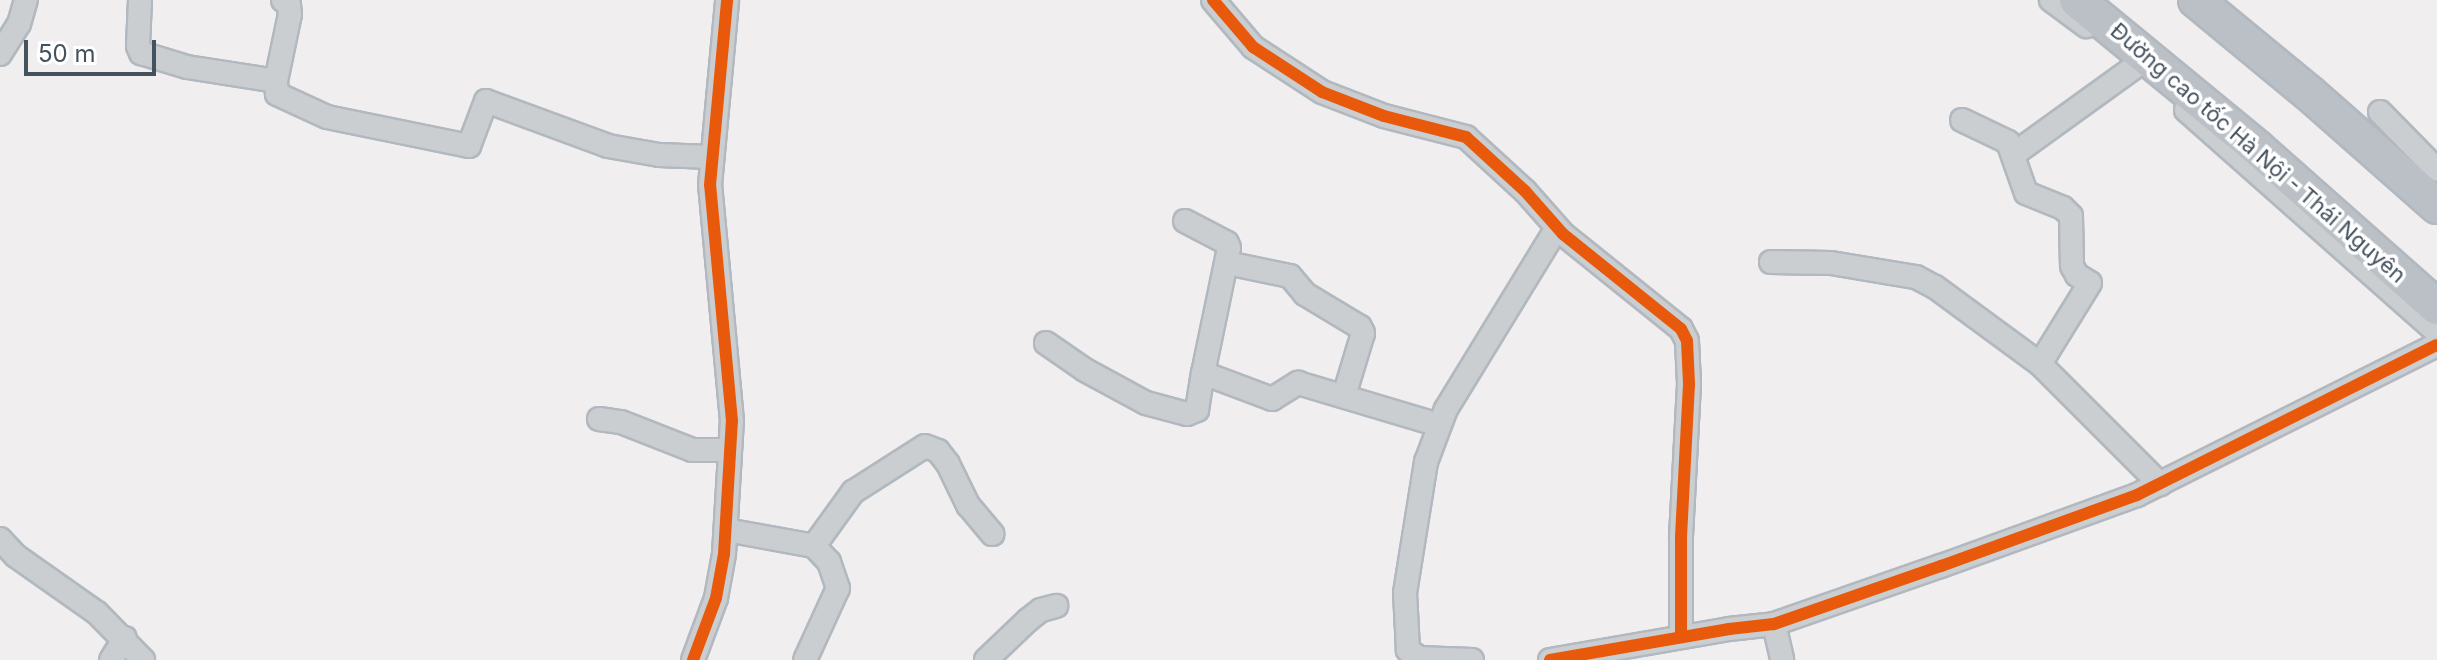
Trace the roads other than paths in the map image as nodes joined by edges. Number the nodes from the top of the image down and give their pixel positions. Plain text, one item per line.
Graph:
1 (26, 0) edge
2 (140, 0) edge
3 (283, 0) edge
4 (727, 0) edge
5 (1213, 0) edge
6 (2051, 0) edge
7 (2077, 0) edge
8 (2196, 0) edge
9 (0, 54) edge
10 (2136, 66) junction
11 (276, 81) junction
12 (2380, 112) dead end
13 (1962, 120) dead end
14 (2014, 154) junction
15 (711, 157) junction
16 (2437, 170) edge
17 (2437, 206) edge
18 (1185, 221) dead end
19 (1557, 228) junction
20 (1771, 262) dead end
21 (1227, 263) junction
22 (2437, 307) edge
23 (2437, 332) edge
24 (1046, 343) dead end
25 (2437, 345) edge
26 (2040, 364) junction
27 (1203, 373) junction
28 (1344, 396) junction
29 (599, 419) dead end
30 (1439, 425) junction
31 (730, 450) junction
32 (2160, 484) junction
33 (726, 530) junction
34 (992, 534) dead end
35 (0, 539) edge
36 (814, 546) junction
37 (1056, 606) dead end
38 (1774, 624) junction
39 (1681, 637) junction
40 (125, 638) junction
41 (111, 660) edge
42 (143, 660) edge
43 (693, 660) edge
44 (805, 660) edge
45 (986, 660) edge
46 (1472, 660) edge
47 (1550, 660) edge
48 (1782, 660) edge

1 - 9 street
2 - 11 street
3 - 11 street
4 - 15 street
5 - 19 street
6 - 10 street
7 - 22 highway, Đường cao tốc Hà Nội - Thái Nguyên
8 - 17 highway
10 - 14 street
10 - 23 street
11 - 15 street
12 - 16 street
13 - 14 street
14 - 26 street
15 - 31 street
18 - 21 street
19 - 30 street
19 - 39 street
20 - 26 street
21 - 27 street
21 - 28 street
24 - 27 street
25 - 32 street
26 - 32 street
27 - 28 street
28 - 30 street
29 - 31 street
30 - 46 street
31 - 33 street
32 - 38 street
33 - 36 street
33 - 43 street
34 - 36 street
35 - 40 street
36 - 44 street
37 - 45 street
38 - 39 street
38 - 48 street
39 - 47 street
40 - 41 street
40 - 42 street

